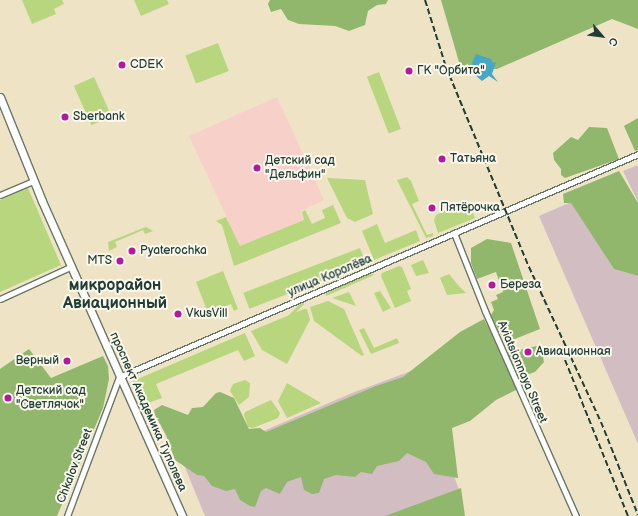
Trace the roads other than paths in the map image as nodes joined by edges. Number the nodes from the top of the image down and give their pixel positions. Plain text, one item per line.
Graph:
1 (0, 97) edge
2 (638, 154) edge
3 (33, 181) junction
4 (0, 195) edge
5 (454, 233) junction
6 (70, 267) junction
7 (0, 299) edge
8 (119, 377) junction
9 (67, 516) edge
10 (182, 516) edge
11 (576, 516) edge

1 - 3 main road, проспект Академика Туполева
2 - 5 street, улица Королёва
3 - 4 street
3 - 6 main road, проспект Академика Туполева
5 - 8 street, улица Королёва
5 - 11 street, Aviatsionnaya Street
6 - 7 street
6 - 8 main road, проспект Академика Туполева
8 - 9 street, Chkalov Street
8 - 10 main road, проспект Академика Туполева

